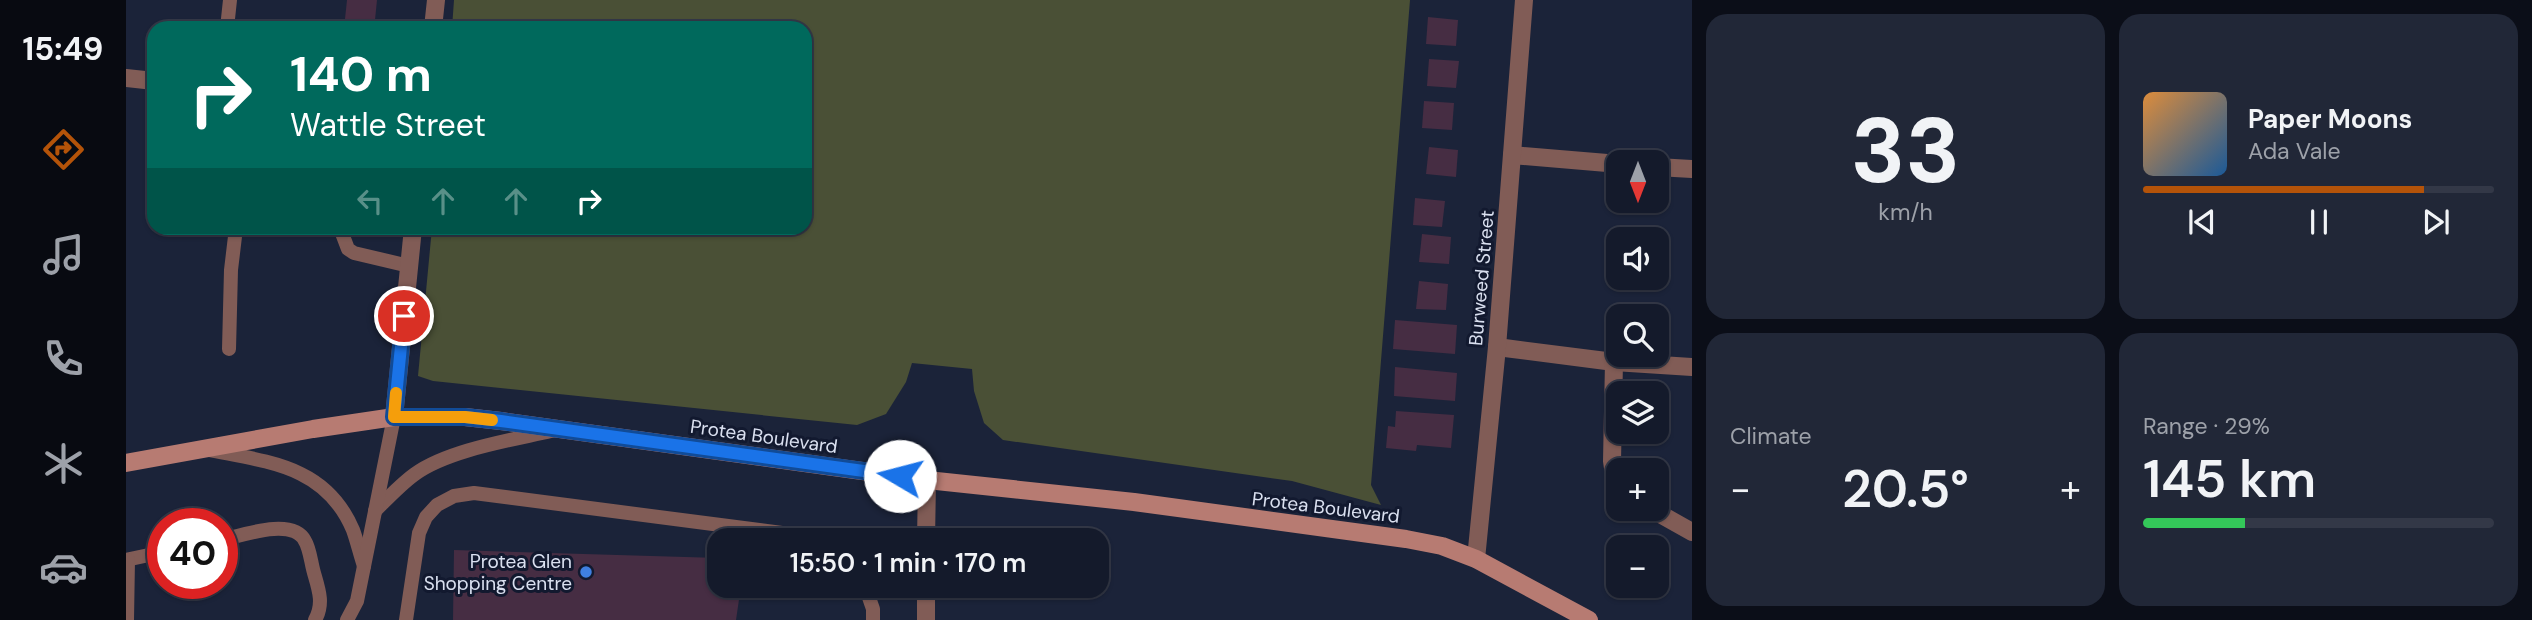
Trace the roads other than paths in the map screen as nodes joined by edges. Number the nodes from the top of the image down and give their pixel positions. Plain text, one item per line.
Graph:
1 (230, 0) edge
2 (436, 0) edge
3 (1524, 0) edge
4 (228, 21) edge
5 (434, 21) edge
6 (126, 78) edge
7 (147, 80) edge
8 (1512, 156) junction
9 (1606, 163) edge
10 (1670, 168) edge
11 (1692, 170) edge
12 (235, 235) edge
13 (343, 235) edge
14 (412, 235) edge
15 (409, 266) junction
16 (1497, 347) junction
17 (229, 349) dead end
18 (1606, 361) edge
19 (1669, 366) edge
20 (1614, 367) edge
21 (1692, 368) edge
22 (394, 417) junction
23 (560, 429) junction
24 (203, 449) junction
25 (1612, 458) edge
26 (126, 463) edge
27 (927, 480) junction
28 (374, 511) junction
29 (1669, 519) edge
30 (744, 528) edge
31 (926, 528) edge
32 (1692, 532) edge
33 (238, 537) edge
34 (147, 556) edge
35 (1476, 559) junction
36 (127, 560) edge
37 (364, 566) junction
38 (870, 598) edge
39 (926, 598) edge
40 (357, 601) junction
41 (127, 620) edge
42 (315, 620) edge
43 (347, 620) edge
44 (359, 620) edge
45 (405, 620) edge
46 (873, 620) edge
47 (926, 620) edge
48 (1589, 620) edge

1 - 4 lane
2 - 5 street
3 - 8 street, Burweed Street
6 - 7 street
8 - 9 street
8 - 16 street, Burweed Street
10 - 11 street
12 - 17 lane
13 - 15 lane
14 - 15 street
15 - 22 street
16 - 18 street
16 - 35 street, Burweed Street
19 - 21 street
20 - 25 street
22 - 23 street, Protea Boulevard
22 - 24 street, Protea Boulevard
22 - 28 lane
23 - 27 street, Protea Boulevard
23 - 28 lane
24 - 26 street, Protea Boulevard
24 - 37 lane
27 - 31 street
27 - 35 street, Protea Boulevard
28 - 37 lane
29 - 32 street
30 - 45 lane
33 - 42 lane
34 - 36 lane
35 - 48 street, Protea Boulevard
36 - 41 lane
37 - 40 lane
38 - 46 lane
39 - 47 street
40 - 43 lane
40 - 44 lane

